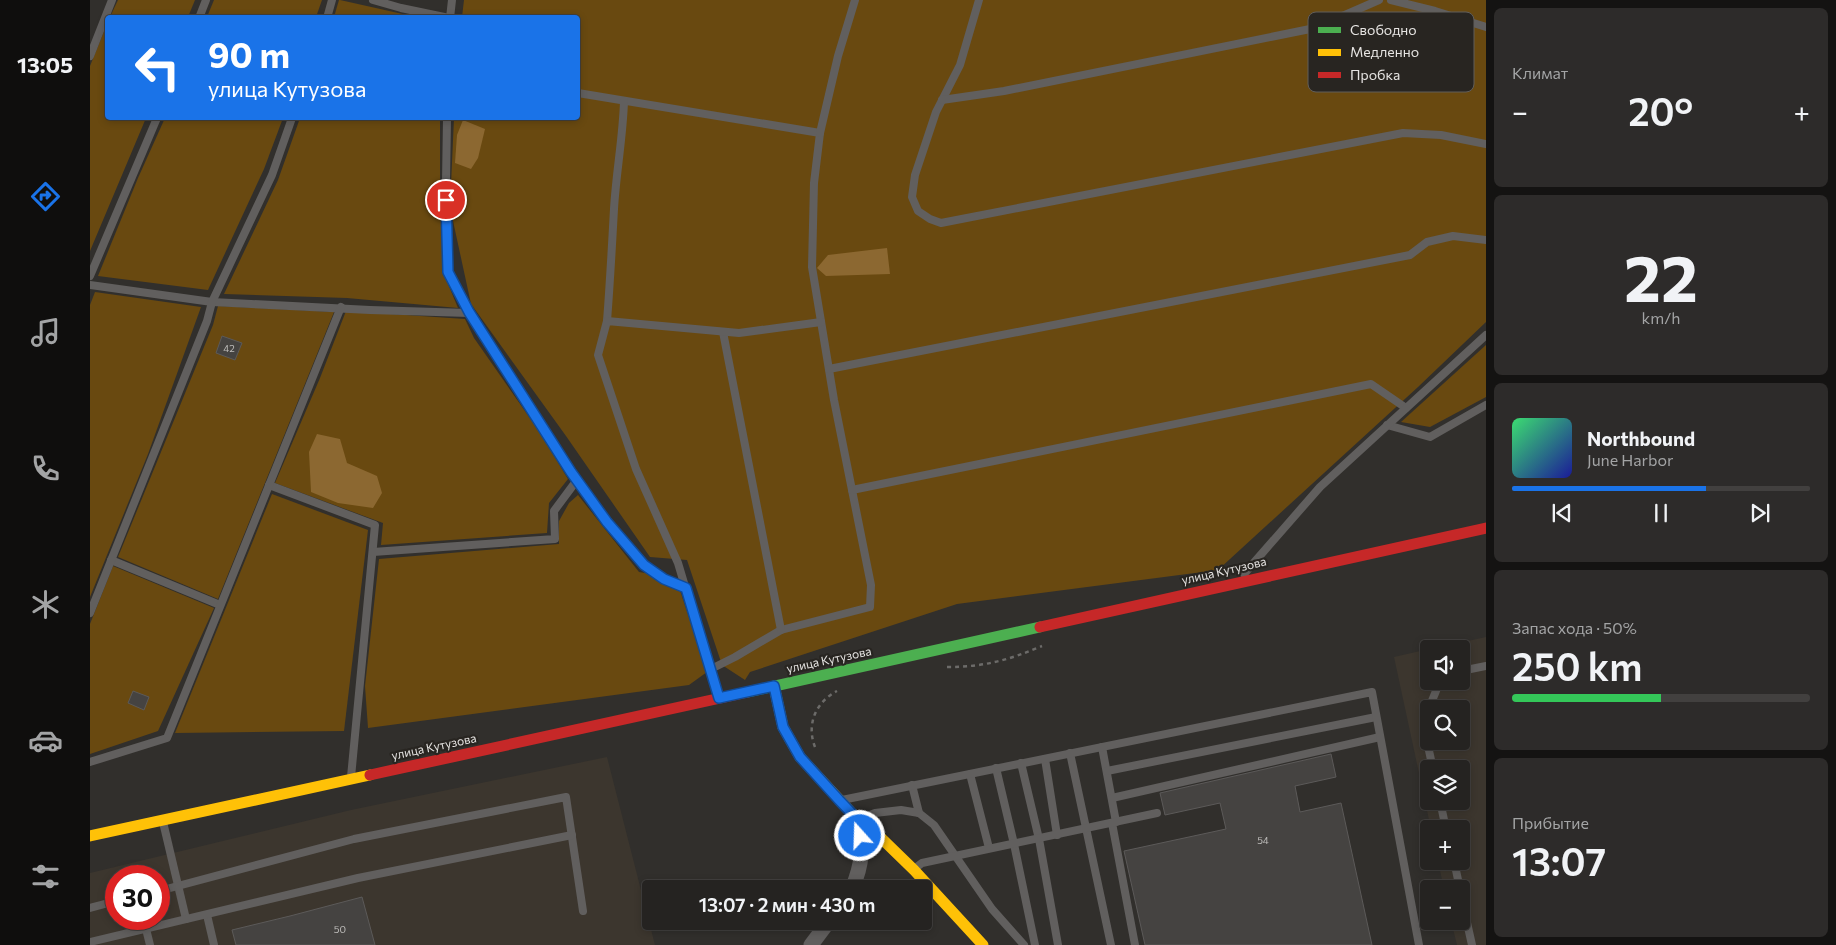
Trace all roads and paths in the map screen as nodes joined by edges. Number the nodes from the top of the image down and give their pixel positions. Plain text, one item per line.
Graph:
1 (112, 0) edge
2 (206, 0) edge
3 (332, 0) edge
4 (373, 0) edge
5 (452, 0) edge
6 (855, 0) edge
7 (979, 0) edge
8 (1379, 0) edge
9 (1391, 0) edge
10 (1351, 12) edge
11 (1438, 12) edge
12 (106, 15) edge
13 (200, 15) edge
14 (328, 15) edge
15 (435, 15) edge
16 (450, 15) edge
17 (105, 18) edge
18 (1474, 23) edge
19 (1486, 27) edge
20 (1308, 29) edge
21 (90, 56) edge
22 (580, 93) edge
23 (942, 100) junction
24 (624, 101) junction
25 (156, 120) edge
26 (291, 120) edge
27 (448, 120) edge
28 (820, 133) junction
29 (1486, 144) edge
30 (1486, 240) edge
31 (90, 276) edge
32 (90, 284) edge
33 (212, 302) junction
34 (341, 307) junction
35 (469, 312) junction
36 (607, 320) junction
37 (821, 322) junction
38 (722, 332) junction
39 (1486, 335) edge
40 (828, 369) junction
41 (1486, 406) edge
42 (1406, 408) junction
43 (1387, 425) junction
44 (577, 480) junction
45 (269, 485) junction
46 (852, 490) junction
47 (1486, 528) edge
48 (373, 552) junction
49 (111, 560) junction
50 (1238, 582) junction
51 (686, 588) junction
52 (220, 605) junction
53 (90, 613) edge
54 (781, 630) junction
55 (1042, 646) dead end
56 (1486, 666) edge
57 (945, 667) dead end
58 (710, 669) junction
59 (1470, 669) edge
60 (774, 686) junction
61 (841, 690) dead end
62 (1436, 690) edge
63 (719, 698) junction
64 (1376, 717) junction
65 (1380, 737) junction
66 (1102, 747) junction
67 (817, 752) dead end
68 (1070, 753) junction
69 (1045, 759) junction
70 (1431, 760) edge
71 (90, 762) edge
72 (1021, 763) junction
73 (996, 768) junction
74 (1106, 771) junction
75 (970, 774) junction
76 (351, 779) junction
77 (912, 785) junction
78 (1112, 798) junction
79 (839, 800) junction
80 (919, 813) junction
81 (1157, 813) dead end
82 (163, 820) junction
83 (858, 820) junction
84 (1114, 822) junction
85 (1087, 828) junction
86 (572, 835) junction
87 (1057, 835) junction
88 (90, 836) edge
89 (1038, 839) junction
90 (1014, 844) junction
91 (988, 848) junction
92 (954, 856) junction
93 (914, 870) junction
94 (855, 880) edge
95 (178, 886) junction
96 (170, 888) edge
97 (105, 904) edge
98 (90, 908) edge
99 (583, 911) dead end
100 (206, 915) junction
101 (186, 920) junction
102 (170, 924) edge
103 (142, 930) edge
104 (146, 930) edge
105 (822, 930) edge
106 (1469, 930) edge
107 (90, 942) edge
108 (150, 945) edge
109 (214, 945) edge
110 (811, 945) edge
111 (982, 945) edge
112 (1024, 945) edge
113 (1034, 945) edge
114 (1058, 945) edge
115 (1111, 945) edge
116 (1135, 945) edge
117 (1419, 945) edge
118 (1472, 945) edge

1 - 12 lane
2 - 13 lane
3 - 14 lane
4 - 15 lane
5 - 16 lane
6 - 28 lane
7 - 23 lane
8 - 10 lane
9 - 11 lane
17 - 21 lane
18 - 19 lane
20 - 23 lane
22 - 24 lane
23 - 29 lane
24 - 28 lane
24 - 36 lane
25 - 31 lane
26 - 33 lane
27 - 35 lane
28 - 37 lane
30 - 40 lane
32 - 33 lane
33 - 34 lane
33 - 49 lane
34 - 35 lane
34 - 45 lane
35 - 44 lane
36 - 38 lane
36 - 51 lane
37 - 38 lane
37 - 40 lane
38 - 54 lane
39 - 42 lane
40 - 46 lane
41 - 43 lane
42 - 43 lane
42 - 46 lane
43 - 50 lane
44 - 48 lane
44 - 51 lane
45 - 48 lane
45 - 52 lane
46 - 54 lane
47 - 50 main road, улица Кутузова
48 - 76 lane
49 - 52 lane
49 - 53 lane
50 - 60 main road, улица Кутузова
51 - 58 lane
52 - 71 lane
54 - 58 lane
55 - 57 path
56 - 59 lane
58 - 63 lane
60 - 63 main road, улица Кутузова
60 - 79 main road
61 - 67 path
62 - 70 lane
63 - 76 main road, улица Кутузова
64 - 65 lane
64 - 66 lane
64 - 74 lane
65 - 78 lane
65 - 117 lane
66 - 68 lane
66 - 74 lane
68 - 69 lane
68 - 85 lane
69 - 72 lane
69 - 87 lane
72 - 73 lane
72 - 89 lane
73 - 75 lane
73 - 90 lane
74 - 78 lane
75 - 77 lane
75 - 91 lane
76 - 82 main road, улица Кутузова
77 - 79 lane
77 - 80 lane
78 - 84 lane
79 - 83 main road
80 - 83 lane
80 - 92 lane
81 - 84 lane
82 - 88 main road, улица Кутузова
82 - 95 lane
83 - 93 main road
83 - 94 street
84 - 85 lane
84 - 116 lane
85 - 87 lane
85 - 115 lane
86 - 95 lane
86 - 99 lane
86 - 100 lane
87 - 89 lane
89 - 90 lane
89 - 114 lane
90 - 91 lane
90 - 113 lane
91 - 92 lane
92 - 93 lane
92 - 112 lane
93 - 111 main road
95 - 96 lane
95 - 101 lane
97 - 98 lane
100 - 101 lane
100 - 109 lane
101 - 102 lane
103 - 107 lane
104 - 108 lane
105 - 110 street
106 - 118 lane

